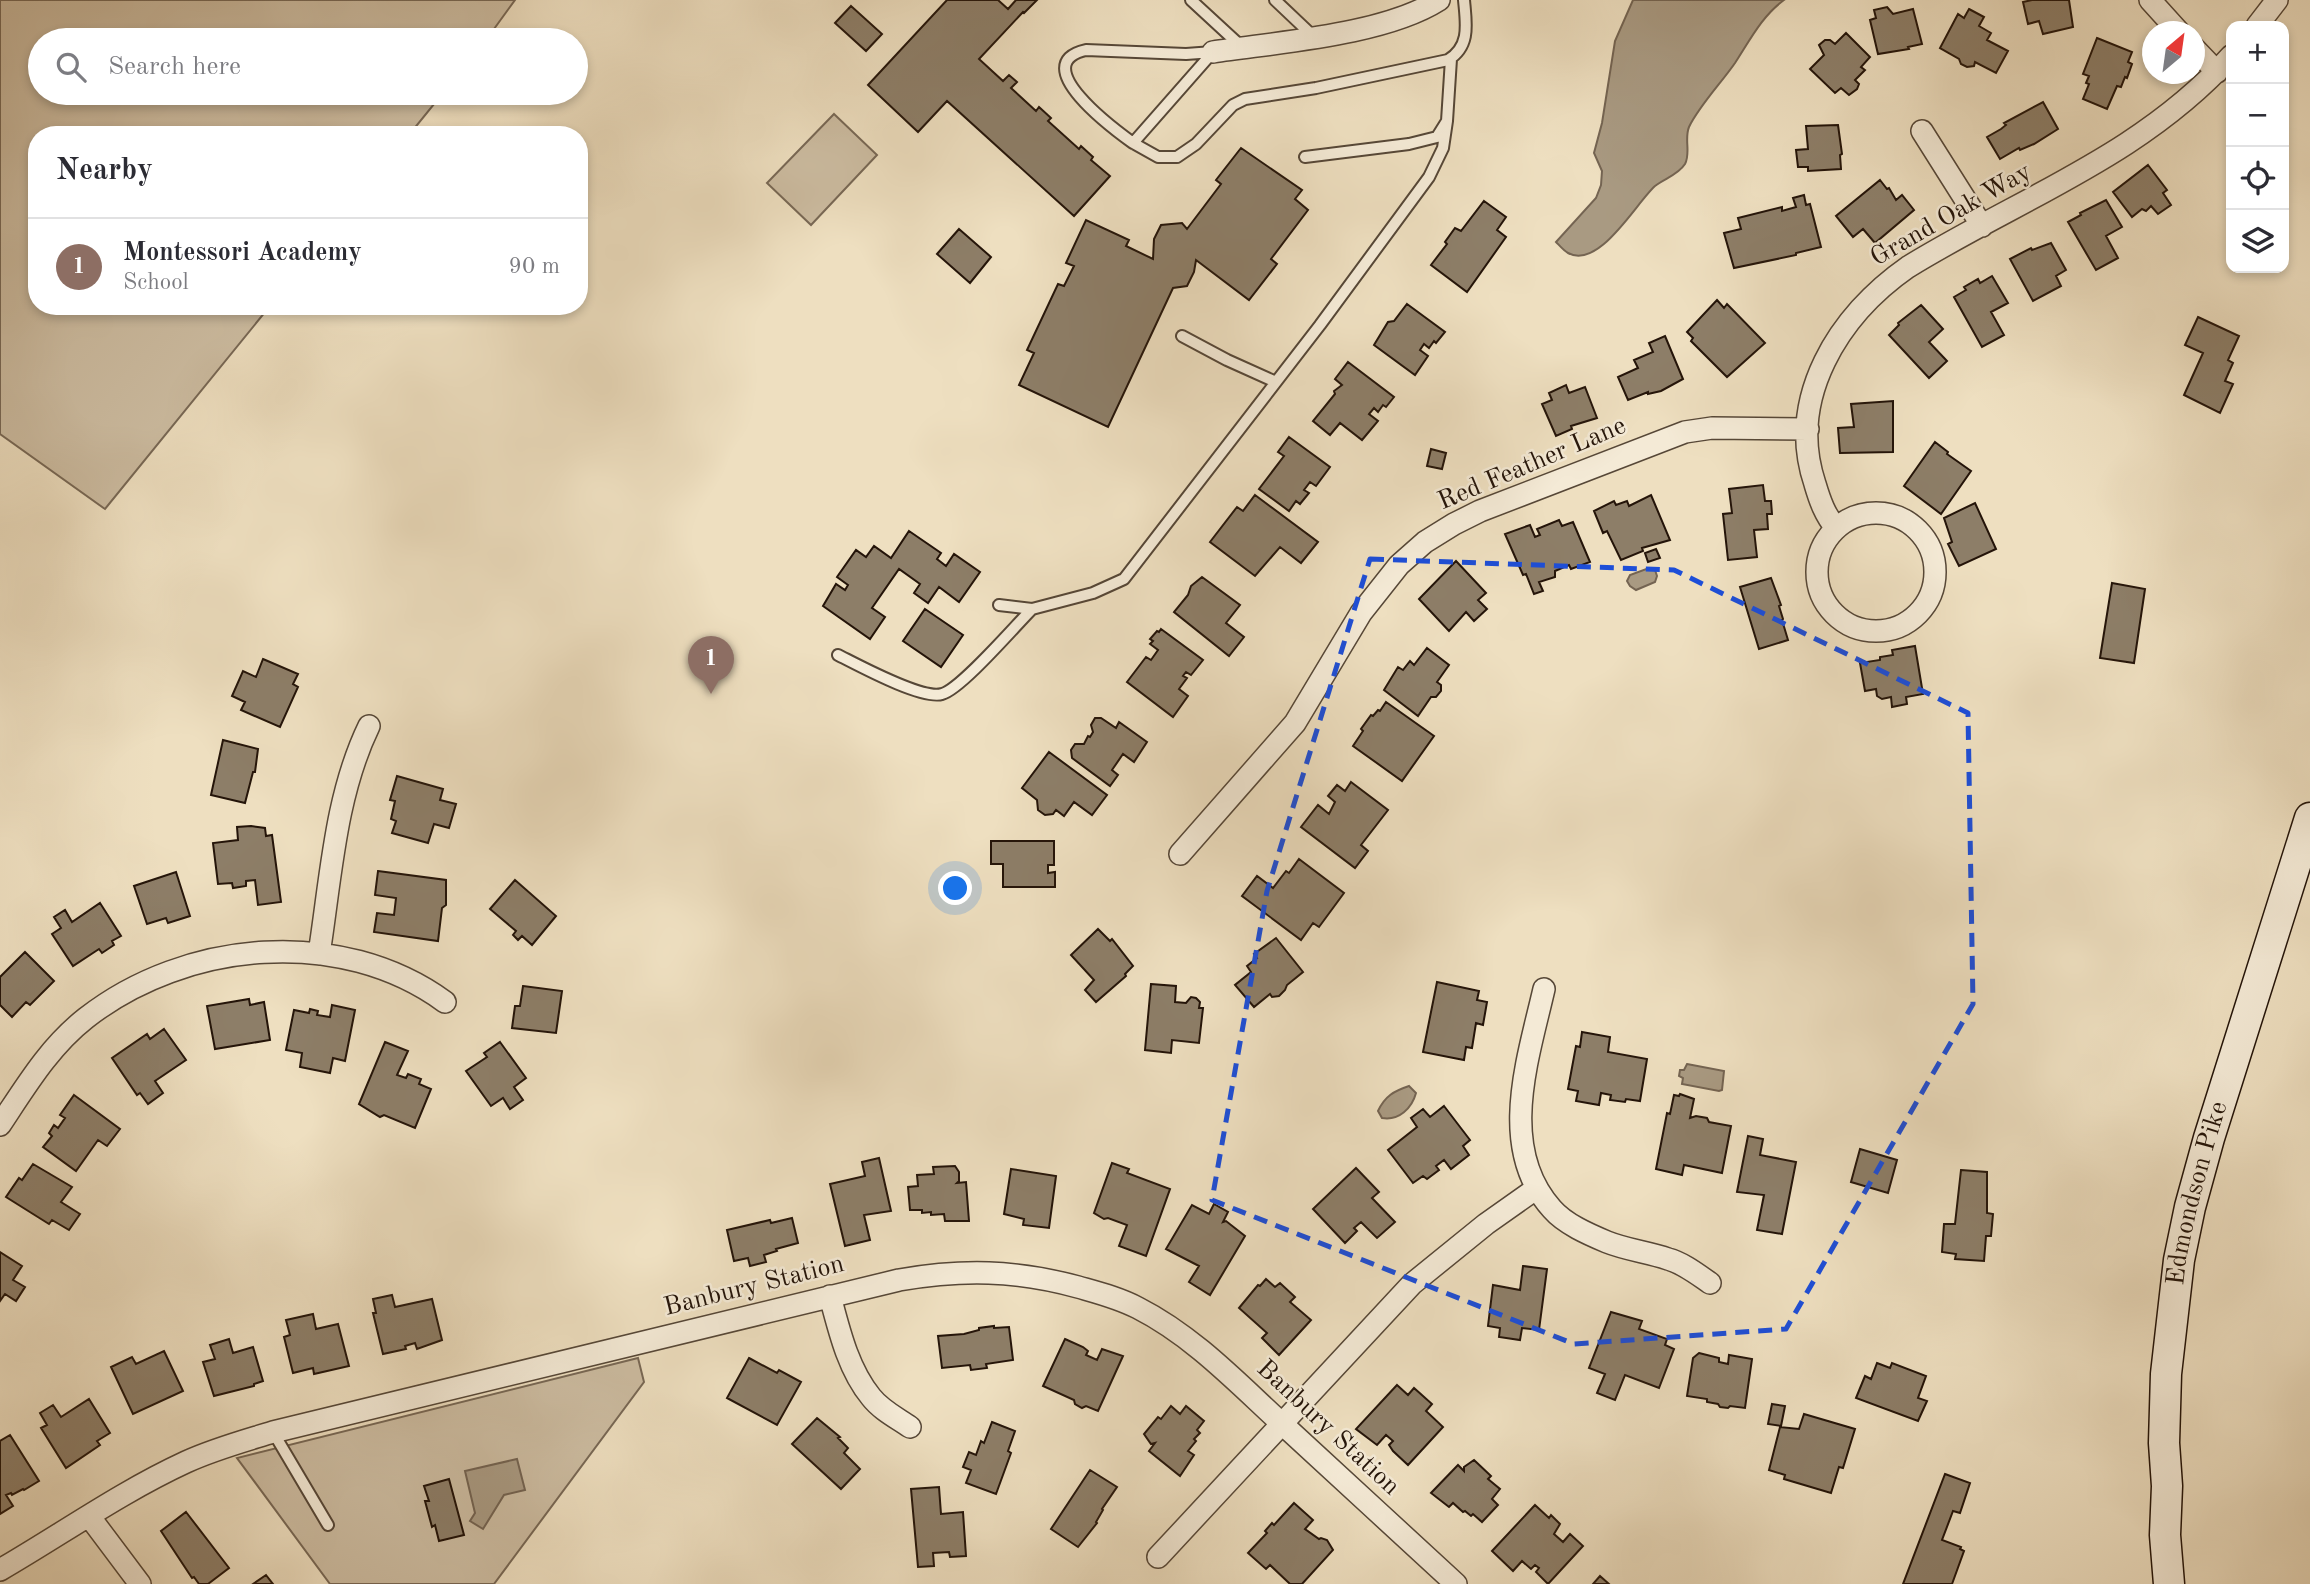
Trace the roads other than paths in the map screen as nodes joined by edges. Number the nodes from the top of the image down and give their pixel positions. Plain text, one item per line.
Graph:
1 (1191, 0) edge
2 (1275, 0) edge
3 (1439, 0) edge
4 (1464, 0) edge
5 (2150, 0) edge
6 (2277, 0) edge
7 (2169, 21) edge
8 (2261, 21) edge
9 (1314, 37) junction
10 (1243, 48) junction
11 (1213, 52) junction
12 (2205, 54) edge
13 (1451, 59) junction
14 (2224, 64) edge
15 (1447, 121) junction
16 (1922, 131) dead end
17 (1133, 143) junction
18 (1306, 157) dead end
19 (1982, 226) junction
20 (1182, 336) dead end
21 (1276, 382) junction
22 (1808, 429) junction
23 (1836, 528) junction
24 (999, 605) dead end
25 (1032, 609) junction
26 (838, 655) dead end
27 (369, 726) dead end
28 (2310, 818) edge
29 (1180, 855) dead end
30 (319, 954) junction
31 (1544, 989) dead end
32 (445, 1002) dead end
33 (0, 1125) edge
34 (1537, 1188) junction
35 (1710, 1283) dead end
36 (830, 1296) junction
37 (1281, 1423) junction
38 (910, 1427) dead end
39 (273, 1432) junction
40 (89, 1516) junction
41 (328, 1525) dead end
42 (1157, 1557) dead end
43 (0, 1570) edge
44 (139, 1584) edge
45 (1456, 1584) edge
46 (2169, 1584) edge

1 - 10 lane
2 - 9 lane
3 - 9 street
4 - 13 lane
5 - 7 street
6 - 8 street
9 - 10 street
10 - 11 street
11 - 17 lane
11 - 17 lane
12 - 14 street
13 - 15 lane
13 - 17 lane
14 - 19 street, Grand Oak Way
15 - 18 lane
15 - 21 lane
16 - 19 street
19 - 22 street, Grand Oak Way
20 - 21 lane
21 - 25 lane
22 - 23 street, Grand Oak Way
22 - 29 street, Red Feather Lane
23 - 23 street
24 - 25 lane
25 - 26 lane
27 - 30 street
28 - 46 main road, Edmondson Pike
30 - 32 street
30 - 33 street
31 - 34 street
34 - 35 street
34 - 37 street
36 - 37 street, Banbury Station
36 - 38 street
36 - 39 street, Banbury Station
37 - 42 street
37 - 45 street, Banbury Station
39 - 40 street, Banbury Station
39 - 41 lane
40 - 43 street, Banbury Station
40 - 44 street

